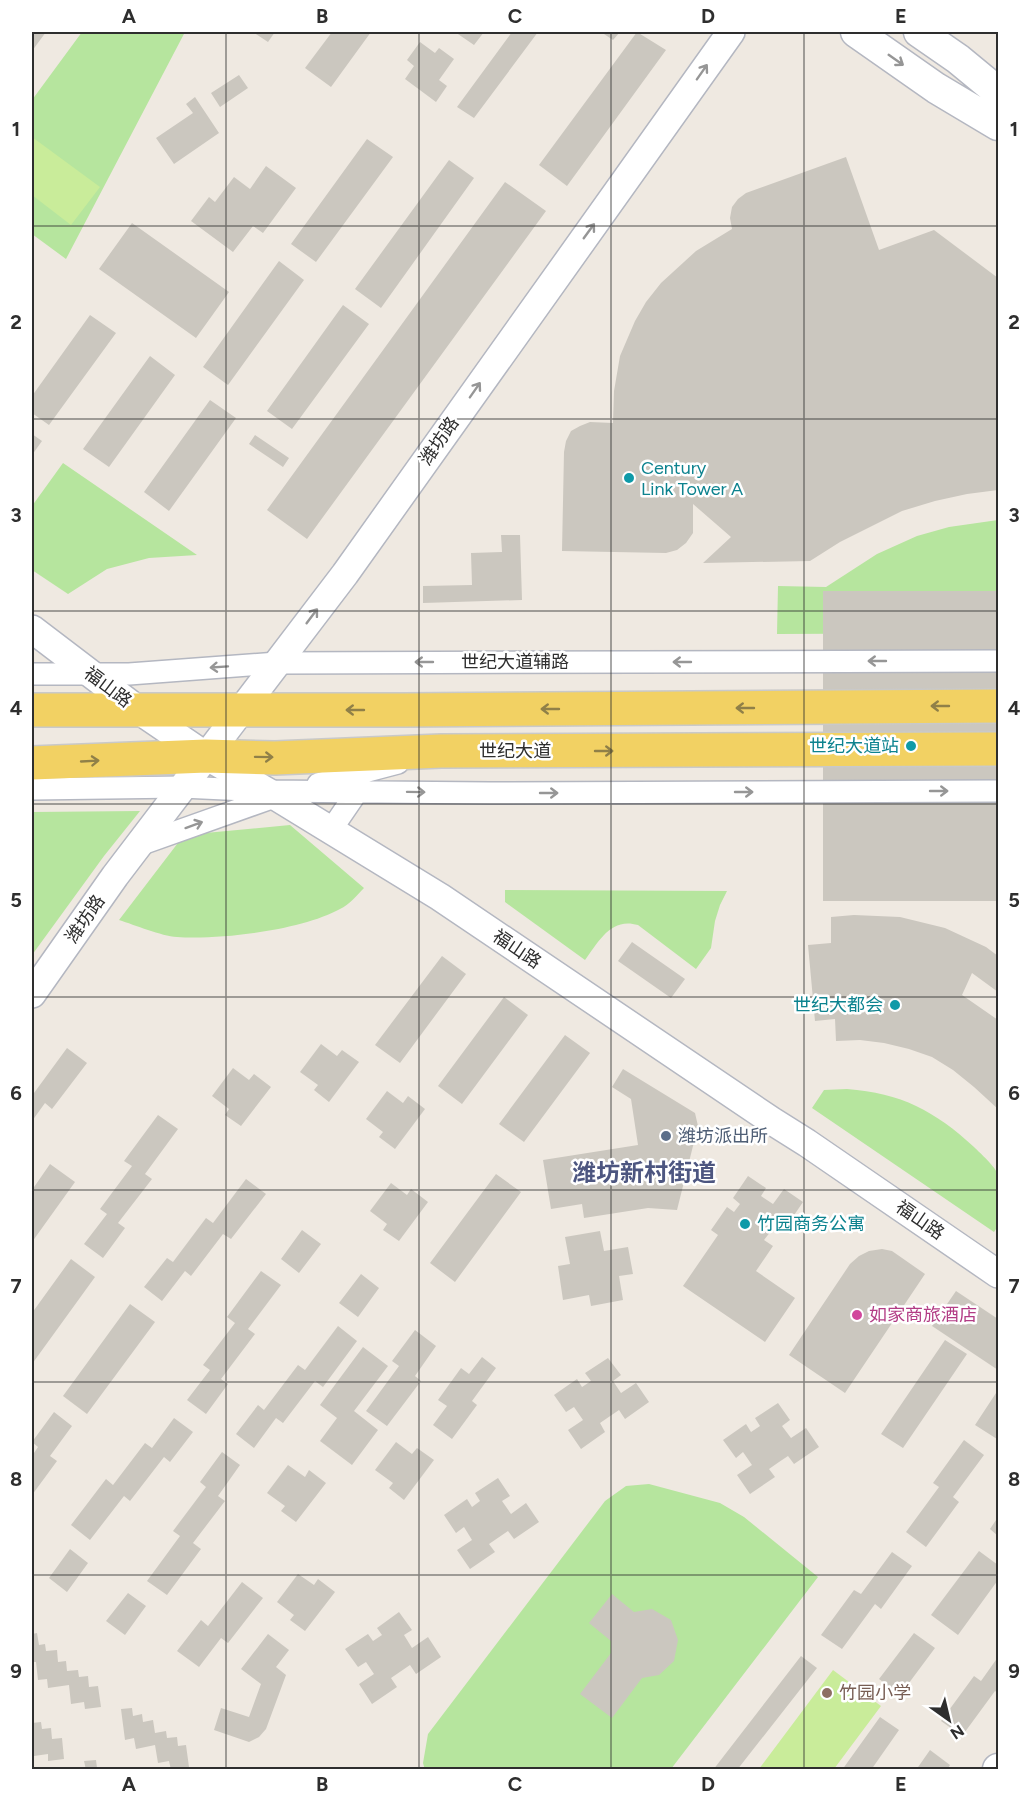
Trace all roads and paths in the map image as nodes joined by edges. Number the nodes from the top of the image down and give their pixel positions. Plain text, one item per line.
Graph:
1 (731, 32) edge
2 (856, 32) edge
3 (919, 32) edge
4 (958, 59) junction
5 (999, 80) edge
6 (936, 88) junction
7 (999, 92) edge
8 (999, 125) edge
9 (999, 143) edge
10 (32, 629) edge
11 (999, 661) edge
12 (277, 663) junction
13 (32, 674) edge
14 (91, 674) junction
15 (999, 706) edge
16 (137, 709) junction
17 (32, 710) edge
18 (241, 710) junction
19 (999, 749) edge
20 (441, 752) junction
21 (206, 756) junction
22 (32, 763) edge
23 (182, 788) junction
24 (32, 789) edge
25 (999, 791) edge
26 (357, 792) junction
27 (277, 793) junction
28 (331, 830) junction
29 (139, 845) junction
30 (32, 994) edge
31 (999, 1275) edge

12 -> 1 street, 潍坊路
2 -> 6 main road
3 - 4 main road
4 - 5 main road
4 - 7 main road
6 - 8 main road
6 - 9 main road
10 - 14 street, 福山路
11 -> 12 street, 世纪大道辅路
12 -> 14 street, 世纪大道辅路
12 - 18 street, 潍坊路
13 - 14 street, 世纪大道辅路
14 - 16 street, 福山路
15 -> 18 main road
16 - 17 main road
16 - 18 main road
16 - 21 street, 福山路
18 - 21 street, 潍坊路
20 -> 19 main road, 世纪大道
21 -> 20 main road, 世纪大道
20 - 27 street
22 -> 21 main road, 世纪大道
21 - 23 street, 潍坊路
21 - 27 street, 福山路
23 - 24 street
23 - 27 street
23 - 29 street, 潍坊路
26 -> 25 street
26 - 27 street
26 - 28 street
27 - 28 street, 福山路
29 -> 27 street
28 - 31 street, 福山路
29 - 30 street, 潍坊路

